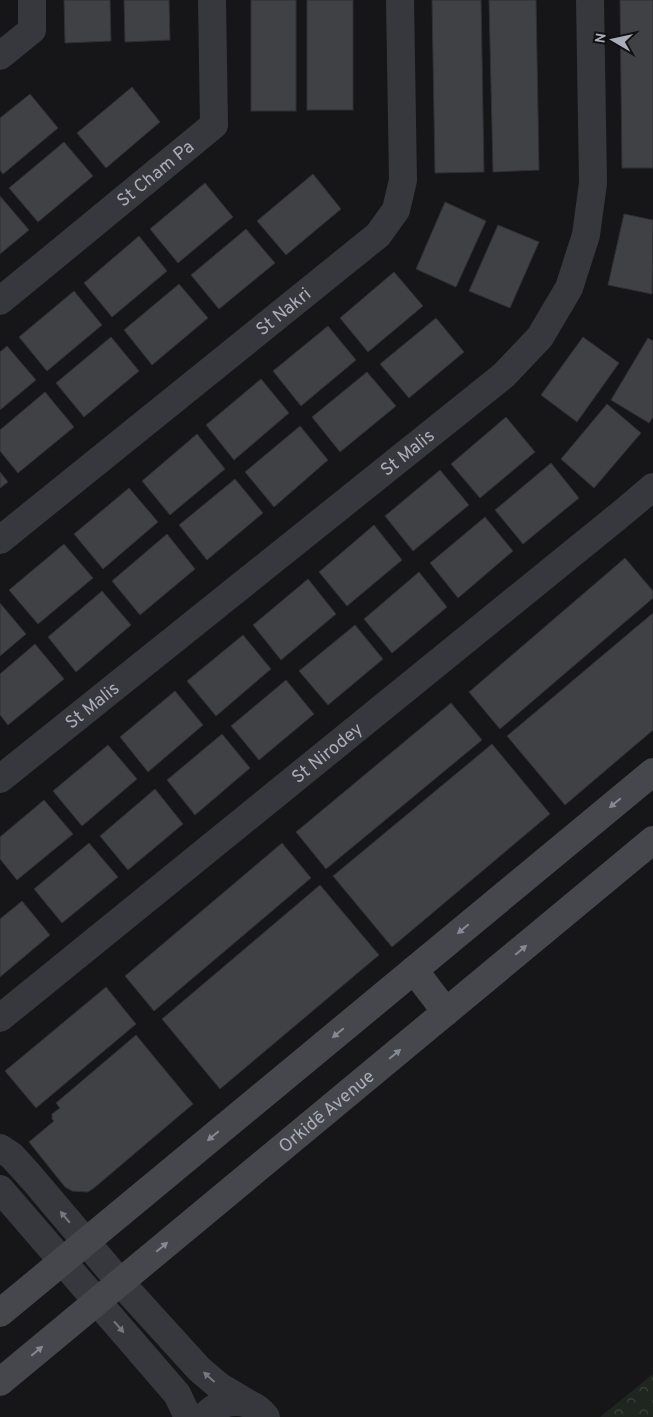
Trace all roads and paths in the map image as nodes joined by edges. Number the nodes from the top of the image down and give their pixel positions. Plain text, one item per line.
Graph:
1 (32, 0) edge
2 (212, 0) edge
3 (400, 0) edge
4 (590, 0) edge
5 (0, 56) edge
6 (0, 301) edge
7 (653, 487) edge
8 (0, 540) edge
9 (653, 772) edge
10 (0, 779) edge
11 (653, 840) edge
12 (414, 970) junction
13 (446, 1012) junction
14 (0, 1018) edge
15 (0, 1148) edge
16 (0, 1188) edge
17 (86, 1242) junction
18 (62, 1261) junction
19 (120, 1282) junction
20 (97, 1302) junction
21 (0, 1313) edge
22 (0, 1382) edge
23 (258, 1411) edge
24 (188, 1417) edge
25 (204, 1417) edge

1 - 5 street
2 - 6 street, St Cham Pa
3 - 8 street, St Nakri
4 - 10 street, St Malis
7 - 14 street, St Nirodey
9 -> 12 street
13 -> 11 street, Orkidē Avenue
12 - 13 street
12 -> 17 street
19 -> 13 street, Orkidē Avenue
17 -> 15 street
16 - 18 street
17 - 18 street
17 - 19 street
18 - 20 street
18 - 21 street
19 - 20 street, Orkidē Avenue
23 -> 19 street
22 -> 20 street, Orkidē Avenue
20 -> 24 street
23 - 25 street

